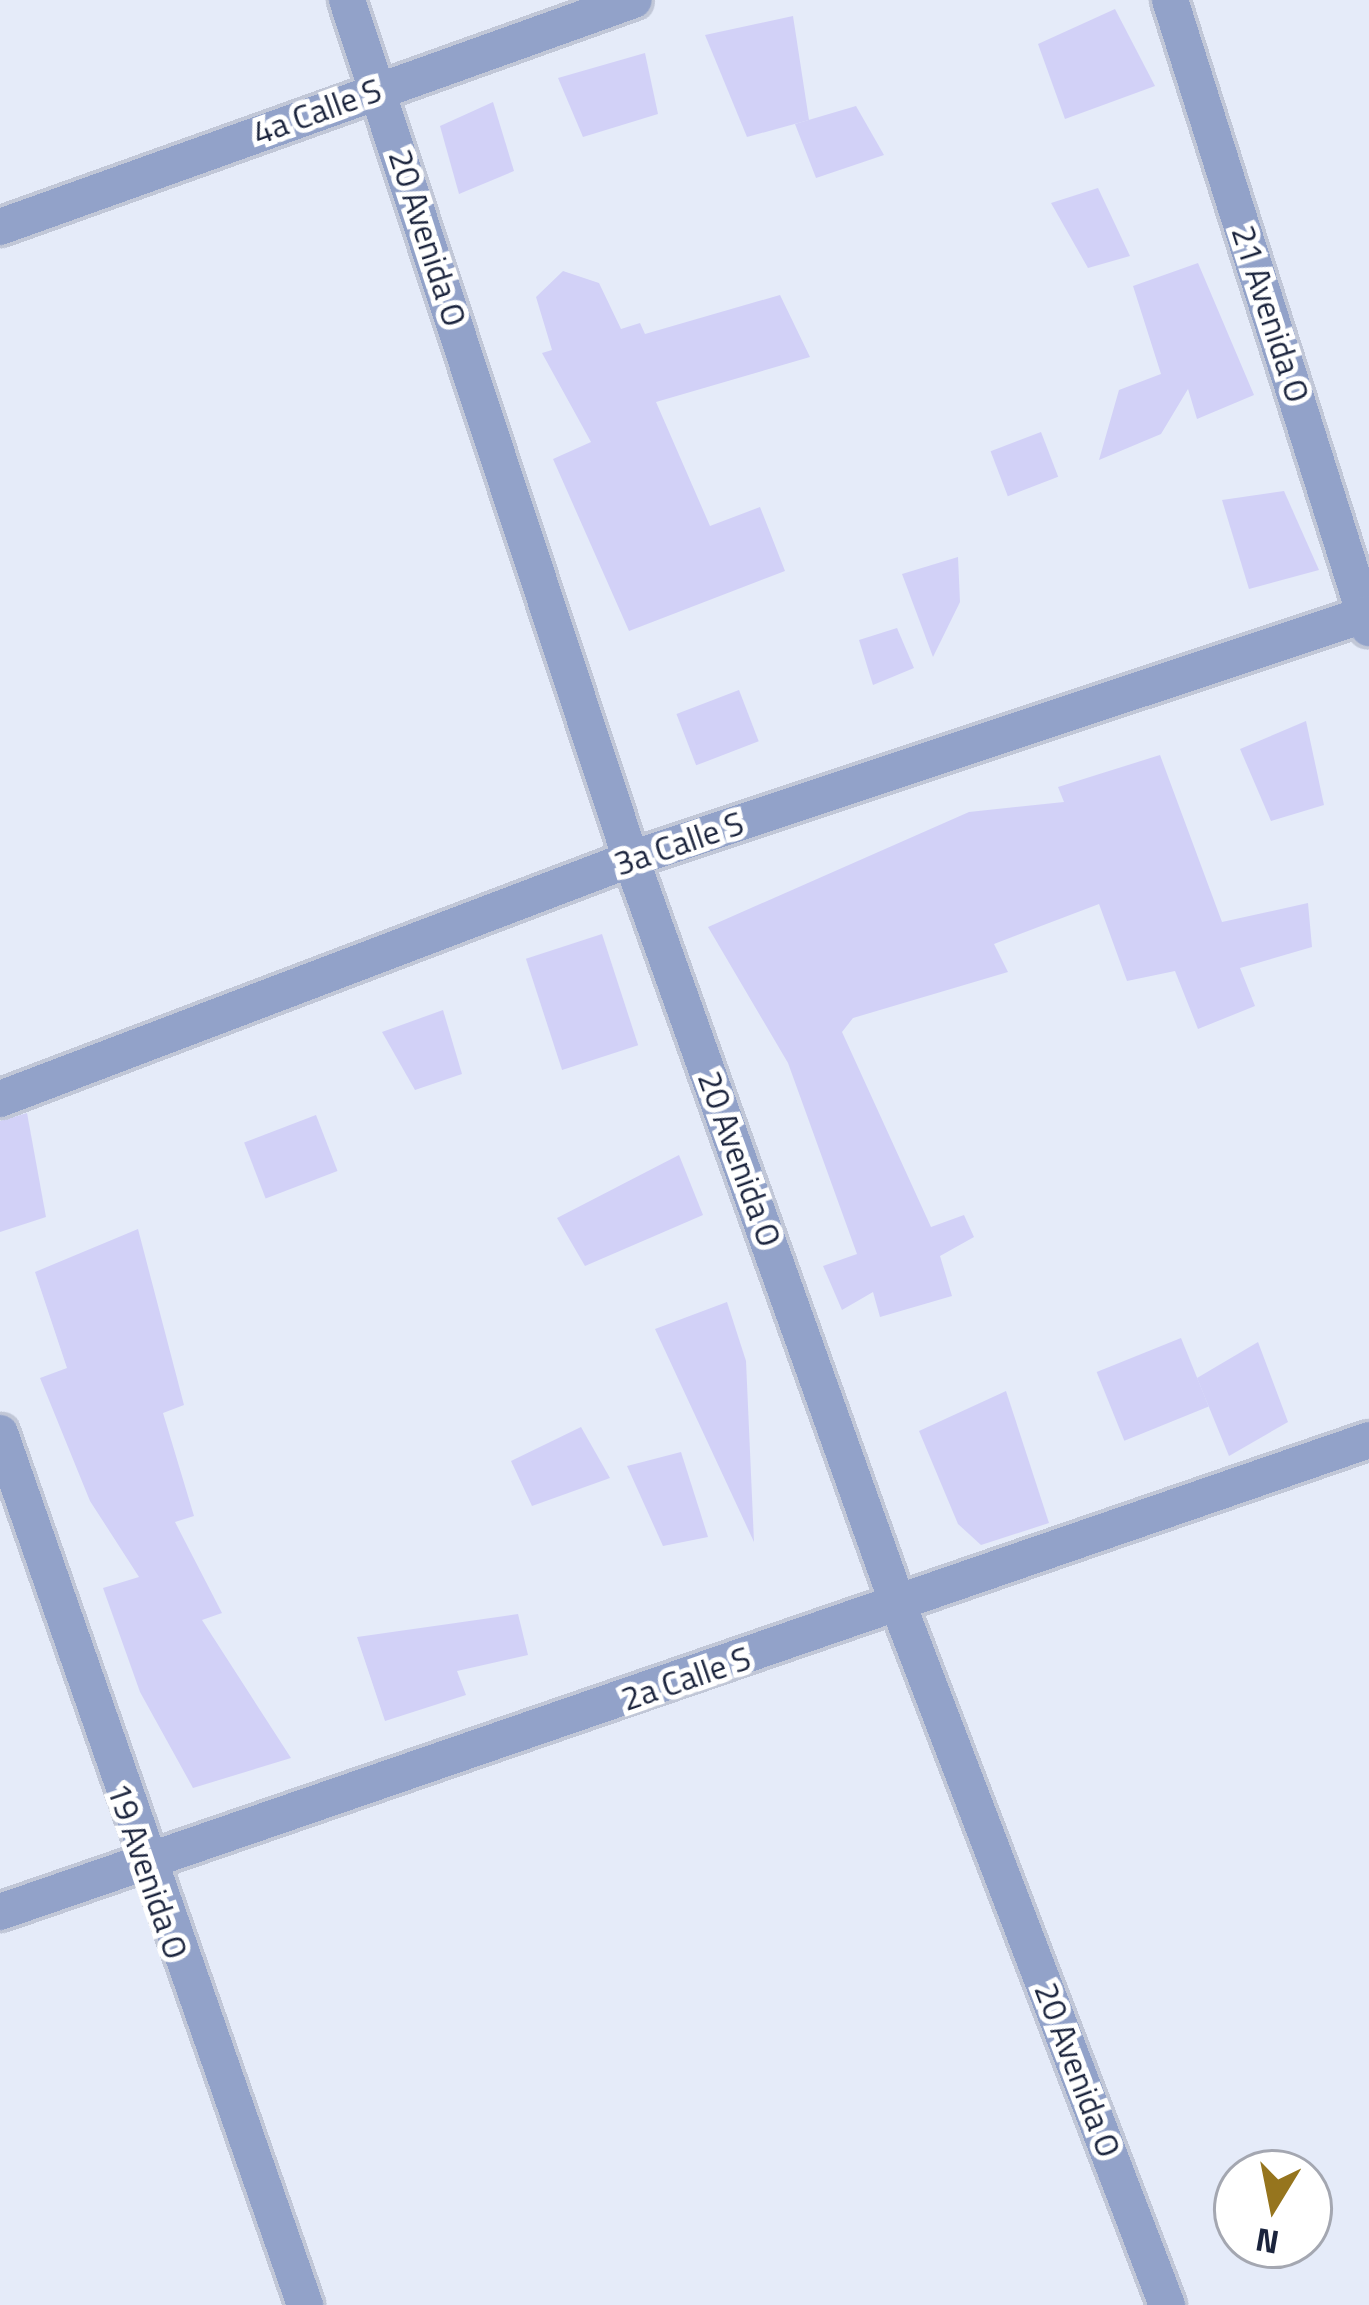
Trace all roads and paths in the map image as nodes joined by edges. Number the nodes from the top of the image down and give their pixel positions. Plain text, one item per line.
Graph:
1 (347, 0) edge
2 (634, 0) edge
3 (1170, 0) edge
4 (378, 89) junction
5 (0, 227) edge
6 (1368, 621) edge
7 (631, 859) junction
8 (0, 1099) edge
9 (0, 1433) edge
10 (1369, 1440) edge
11 (899, 1607) junction
12 (142, 1864) junction
13 (0, 1912) edge
14 (305, 2305) edge
15 (1167, 2305) edge

1 - 4 street, 20 Avenida O
2 - 4 street, 4a Calle S
3 - 6 street, 21 Avenida O
4 - 5 street, 4a Calle S
4 - 7 street, 20 Avenida O
6 - 7 street, 3a Calle S
7 - 8 street, 3a Calle S
7 - 11 street, 20 Avenida O
9 - 12 street, 19 Avenida O
10 - 11 street, 2a Calle S
11 - 12 street, 2a Calle S
11 - 15 street, 20 Avenida O
12 - 13 street, 2a Calle S
12 - 14 street, 19 Avenida O

